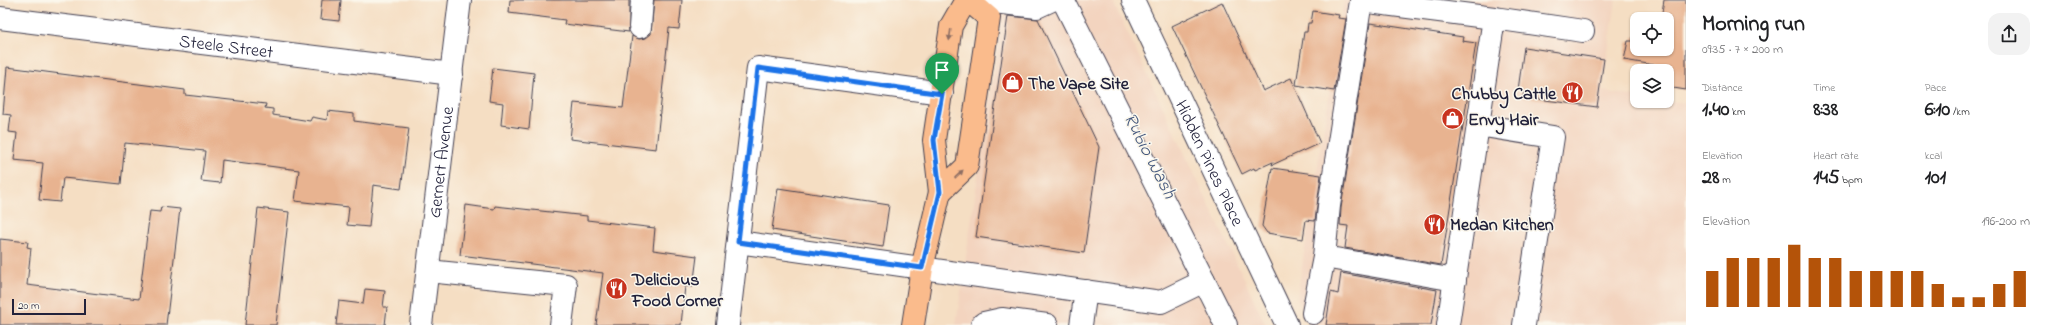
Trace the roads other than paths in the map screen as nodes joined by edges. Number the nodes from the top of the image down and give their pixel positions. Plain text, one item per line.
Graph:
1 (460, 0) edge
2 (642, 0) edge
3 (967, 0) edge
4 (976, 0) edge
5 (1064, 0) edge
6 (1133, 0) edge
7 (1045, 4) edge
8 (0, 18) edge
9 (1494, 18) junction
10 (640, 27) dead end
11 (1583, 31) dead end
12 (452, 74) junction
13 (942, 94) junction
14 (1478, 125) junction
15 (940, 192) junction
16 (738, 242) junction
17 (1324, 258) junction
18 (922, 268) junction
19 (428, 271) junction
20 (1455, 280) junction
21 (1204, 282) junction
22 (1086, 291) junction
23 (1313, 313) dead end
24 (421, 325) edge
25 (561, 325) edge
26 (728, 325) edge
27 (913, 325) edge
28 (982, 325) edge
29 (1048, 325) edge
30 (1081, 325) edge
31 (1226, 325) edge
32 (1287, 325) edge
33 (1448, 325) edge
34 (1524, 325) edge

1 - 12 street, Gernert Avenue
2 - 10 street
3 -> 13 main road
15 -> 3 main road
4 - 7 street
5 - 21 street
6 - 32 street, Hidden Pines Place
8 - 12 street, Steele Street
9 - 11 street
9 - 14 street
9 - 17 street
12 - 19 street, Gernert Avenue
13 - 15 main road
13 - 16 street
14 - 20 street
14 - 34 street
15 - 18 main road
16 - 18 street
16 - 26 street
17 - 20 street
17 - 23 street
18 - 22 street
18 - 27 main road
19 - 24 street, Gernert Avenue
19 - 25 street
20 - 33 street
21 - 22 street
21 - 31 street
22 - 30 street
28 - 29 street

